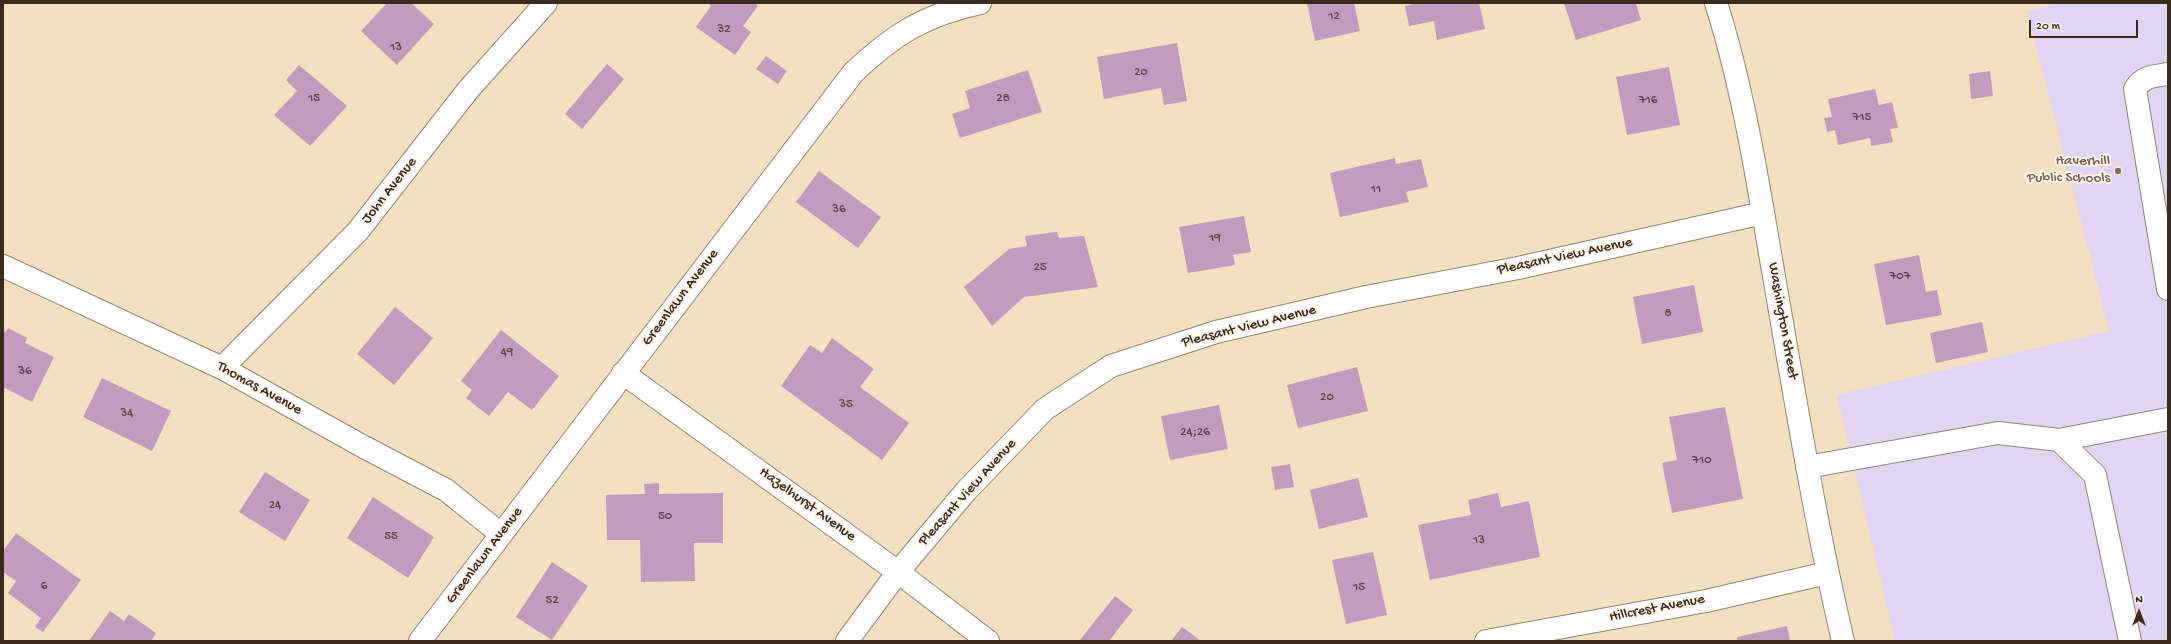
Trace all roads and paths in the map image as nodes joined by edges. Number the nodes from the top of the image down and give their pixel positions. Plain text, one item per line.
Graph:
1 (546, 3) edge
2 (980, 3) edge
3 (1716, 3) edge
4 (2168, 74) edge
5 (1763, 213) junction
6 (3, 266) edge
7 (2168, 289) edge
8 (222, 368) junction
9 (623, 373) junction
10 (2168, 419) edge
11 (2059, 440) junction
12 (1807, 468) junction
13 (501, 534) junction
14 (898, 572) junction
15 (1827, 573) junction
16 (420, 641) edge
17 (847, 641) edge
18 (988, 641) edge
19 (1486, 641) edge
20 (1843, 641) edge
21 (2130, 641) edge

1 - 8 street, John Avenue
2 - 9 street, Greenlawn Avenue
3 - 5 street, Washington Street
4 - 7 street
5 - 12 street, Washington Street
5 - 14 street, Pleasant View Avenue
6 - 8 street, Thomas Avenue
8 - 13 street, Thomas Avenue
9 - 13 street, Greenlawn Avenue
9 - 14 street, Hazelhurst Avenue
10 - 11 street
11 - 12 street
11 - 21 street
12 - 15 street, Washington Street
13 - 16 street, Greenlawn Avenue
14 - 17 street, Pleasant View Avenue
14 - 18 street, Hazelhurst Avenue
15 - 19 street, Hillcrest Avenue
15 - 20 street, Washington Street

